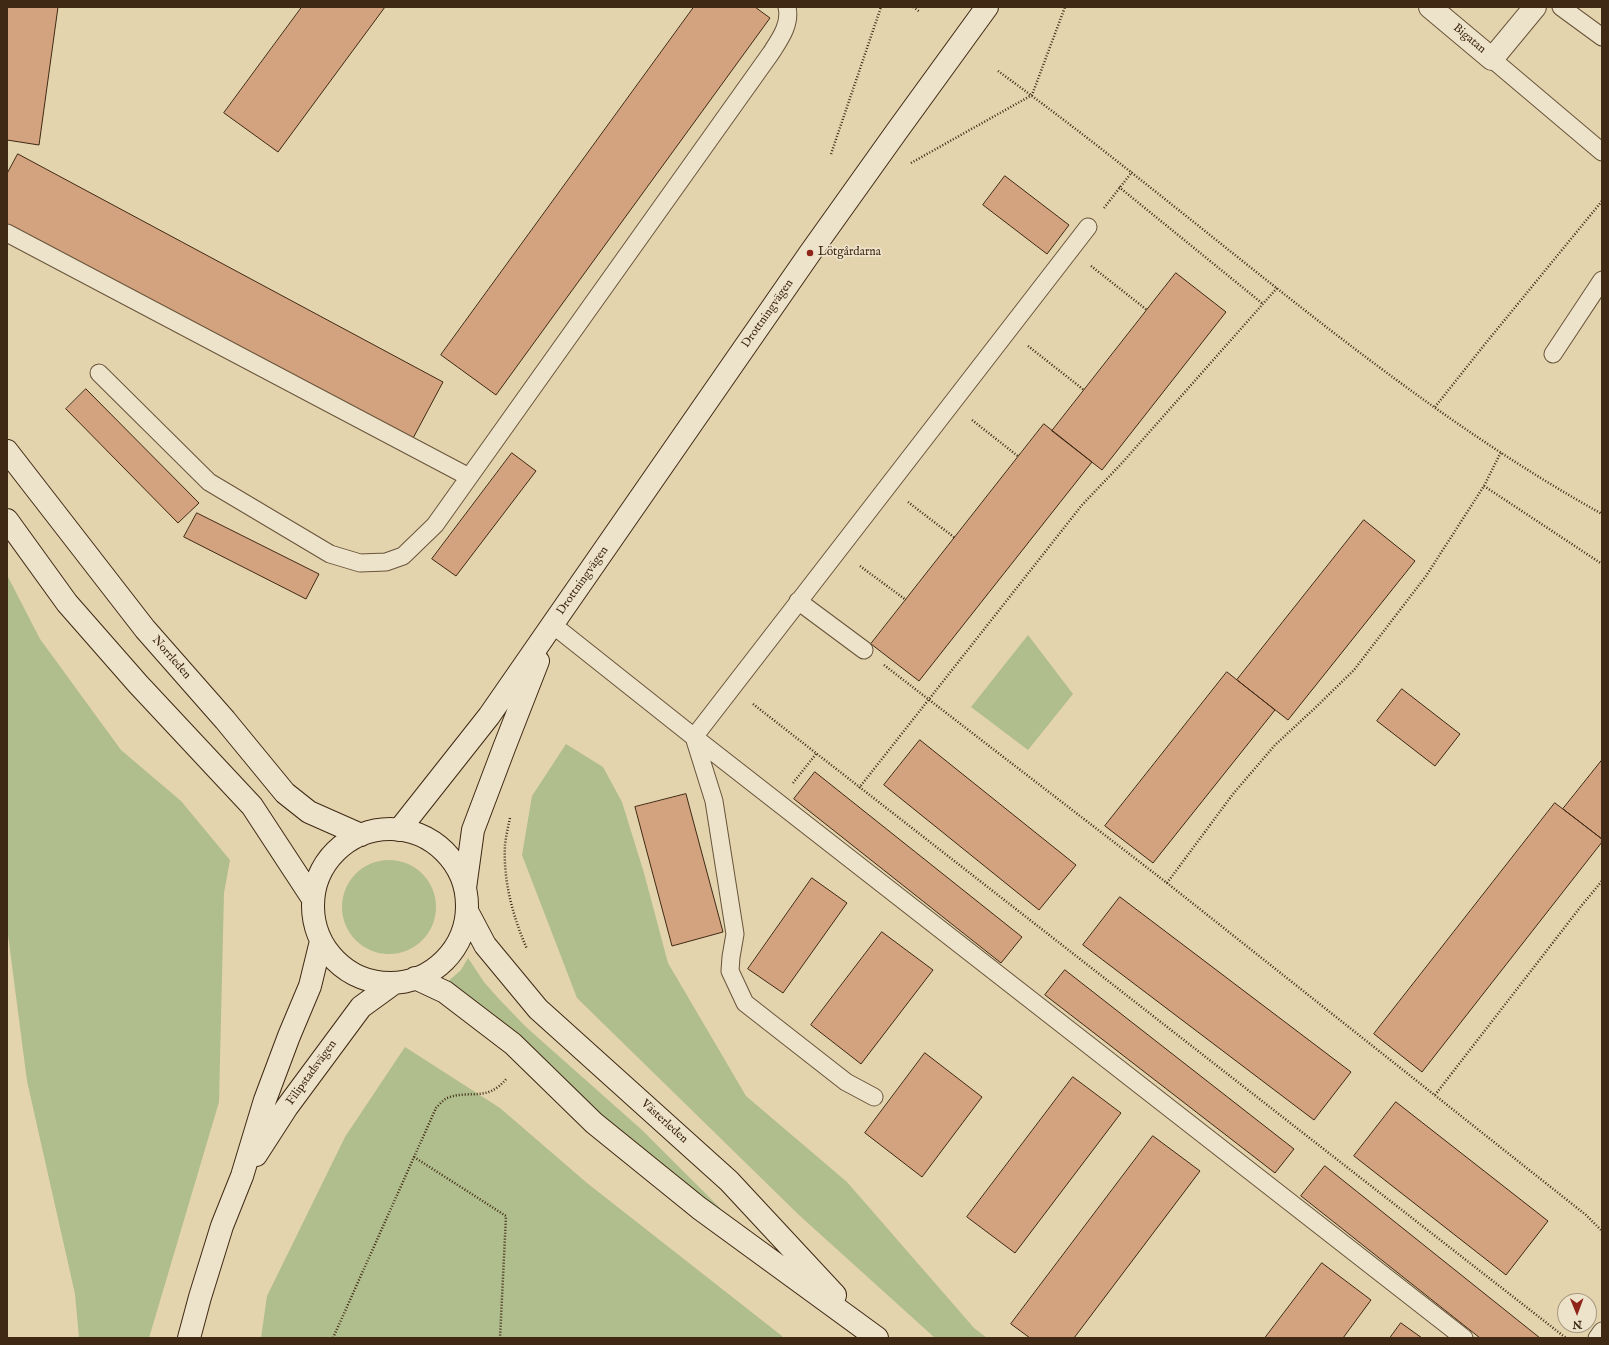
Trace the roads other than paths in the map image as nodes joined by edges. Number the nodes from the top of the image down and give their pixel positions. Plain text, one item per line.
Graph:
1 (787, 7) edge
2 (987, 7) edge
3 (1430, 7) edge
4 (1535, 7) edge
5 (1561, 7) edge
6 (1602, 37) edge
7 (1492, 59) junction
8 (1602, 152) edge
9 (1088, 227) road end
10 (7, 233) edge
11 (1602, 280) edge
12 (1553, 354) dead end
13 (99, 372) dead end
14 (7, 450) edge
15 (469, 477) junction
16 (7, 520) edge
17 (798, 601) junction
18 (553, 625) junction
19 (864, 650) road end
20 (694, 737) junction
21 (398, 830) junction
22 (361, 835) junction
23 (465, 889) junction
24 (313, 899) junction
25 (466, 911) junction
26 (321, 941) junction
27 (405, 980) junction
28 (874, 1097) dead end
29 (242, 1176) junction
30 (1602, 1331) edge
31 (869, 1335) edge
32 (189, 1338) edge
33 (1464, 1338) edge
34 (1597, 1338) edge

1 - 15 lane
2 - 18 main road, Drottningvägen
3 - 7 main road, Bigatan
4 - 7 main road, Bigatan
5 - 6 lane
7 - 8 lane
9 - 17 lane
10 - 15 lane
11 - 12 lane
13 - 15 lane
14 - 22 main road, Norrleden
16 - 24 main road
17 - 19 lane
17 - 20 lane
18 - 20 lane
18 - 21 main road, Drottningvägen
18 - 23 main road, Drottningvägen
20 - 28 lane
20 - 33 lane
21 - 22 main road
21 - 23 main road
22 - 24 main road
23 - 25 main road
24 - 26 main road
25 - 27 main road, Filipstadsvägen
25 - 31 main road, Västerleden
26 - 27 main road
26 - 29 main road, Filipstadsvägen
27 - 29 main road, Filipstadsvägen
27 - 31 main road, Västerleden
29 - 32 main road, Filipstadsvägen
30 - 34 lane

